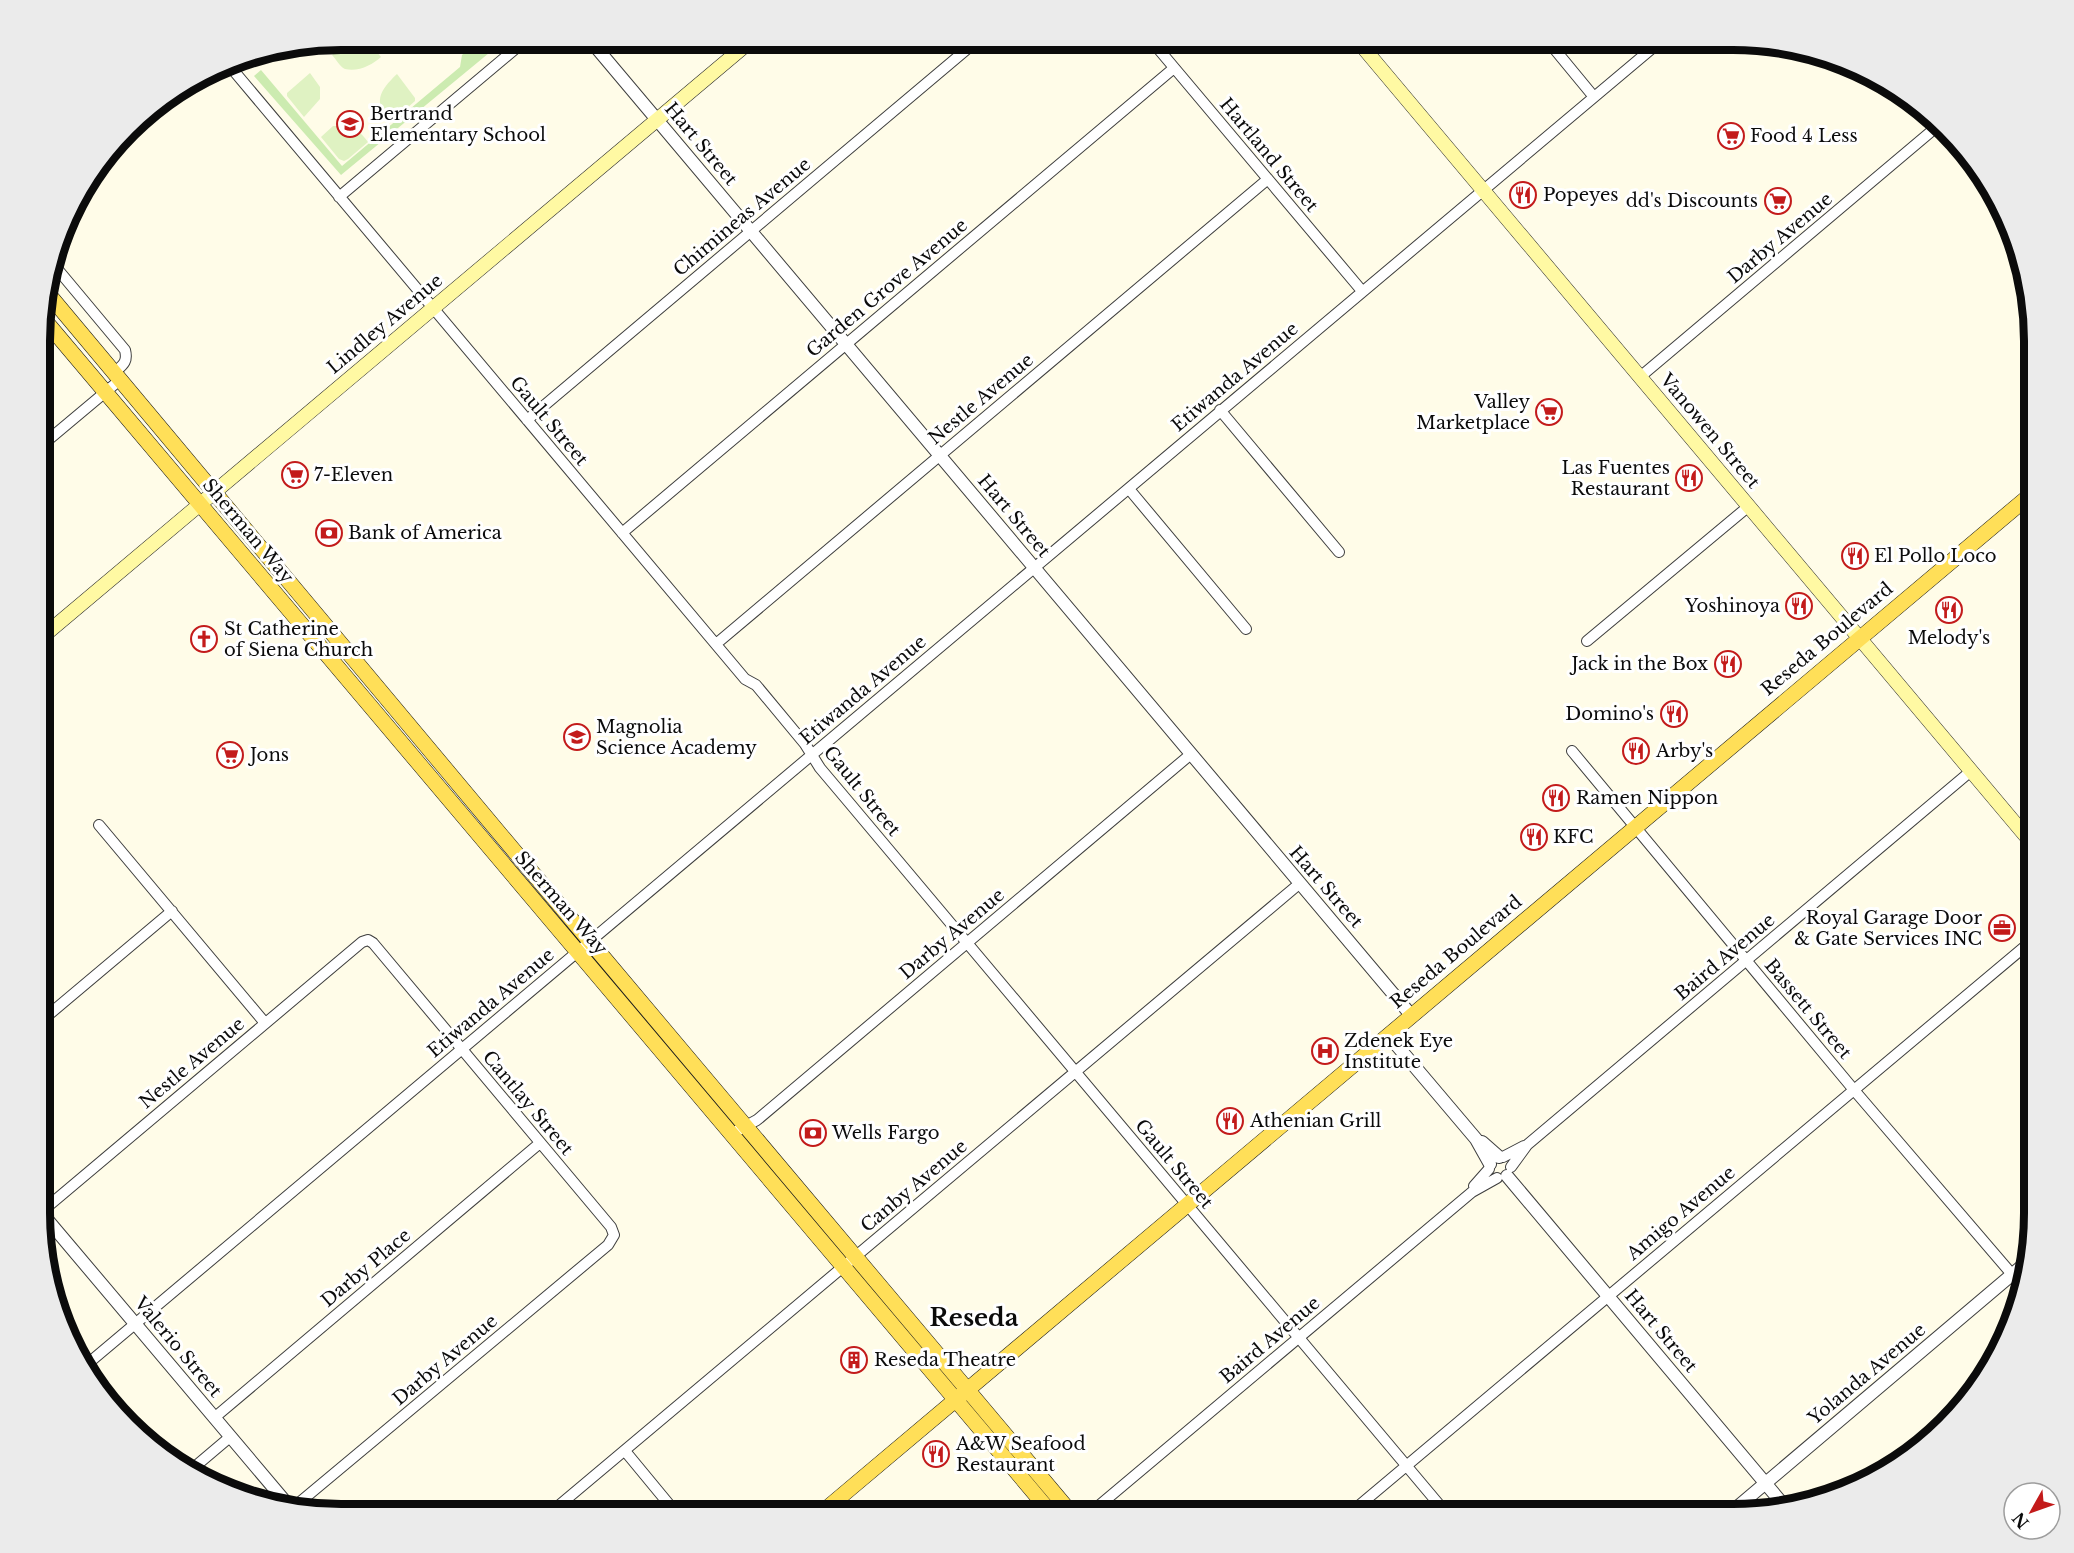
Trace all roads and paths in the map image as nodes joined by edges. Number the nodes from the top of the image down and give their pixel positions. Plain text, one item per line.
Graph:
1 (514, 50) edge
2 (598, 50) edge
3 (740, 50) edge
4 (966, 50) edge
5 (1159, 50) edge
6 (1365, 50) edge
7 (1555, 50) edge
8 (1650, 50) edge
9 (1174, 68) junction
10 (233, 70) edge
11 (1594, 97) junction
12 (657, 120) junction
13 (1933, 130) edge
14 (1268, 179) junction
15 (1483, 190) junction
16 (339, 196) junction
17 (751, 231) junction
18 (58, 270) edge
19 (1362, 291) junction
20 (53, 299) edge
21 (433, 308) junction
22 (50, 326) edge
23 (846, 344) junction
24 (118, 376) junction
25 (1640, 377) junction
26 (106, 392) junction
27 (1220, 410) junction
28 (527, 420) junction
29 (50, 439) edge
30 (940, 456) junction
31 (1129, 489) junction
32 (214, 492) junction
33 (2025, 499) edge
34 (200, 504) junction
35 (1749, 506) junction
36 (622, 533) junction
37 (1339, 552) dead end
38 (1034, 567) junction
39 (1246, 629) dead end
40 (50, 630) edge
41 (1860, 638) junction
42 (1587, 641) dead end
43 (716, 644) junction
44 (1572, 751) dead end
45 (1191, 754) junction
46 (811, 755) junction
47 (1971, 771) junction
48 (99, 825) dead end
49 (1635, 827) junction
50 (2025, 835) edge
51 (1299, 884) junction
52 (172, 911) junction
53 (368, 940) joint
54 (590, 941) junction
55 (966, 943) junction
56 (2025, 946) edge
57 (578, 952) junction
58 (1747, 961) junction
59 (50, 1014) edge
60 (1411, 1015) junction
61 (265, 1023) junction
62 (1388, 1035) junction
63 (461, 1050) junction
64 (1075, 1072) junction
65 (1854, 1090) junction
66 (746, 1127) junction
67 (731, 1134) junction
68 (540, 1143) junction
69 (1527, 1145) junction
70 (1495, 1162) junction
71 (1505, 1174) junction
72 (1472, 1192) junction
73 (50, 1204) edge
74 (1187, 1205) junction
75 (50, 1224) edge
76 (614, 1235) joint
77 (850, 1263) junction
78 (2019, 1268) edge
79 (2012, 1274) junction
80 (2017, 1280) edge
81 (1609, 1296) junction
82 (135, 1325) junction
83 (1298, 1337) junction
84 (90, 1362) edge
85 (961, 1394) junction
86 (214, 1418) junction
87 (230, 1437) junction
88 (625, 1451) junction
89 (196, 1466) edge
90 (1407, 1466) junction
91 (1766, 1484) junction
92 (282, 1498) edge
93 (1779, 1500) edge
94 (301, 1501) edge
95 (562, 1504) edge
96 (669, 1504) edge
97 (832, 1504) edge
98 (1044, 1504) edge
99 (1063, 1504) edge
100 (1101, 1504) edge
101 (1361, 1504) edge
102 (1439, 1504) edge
103 (1742, 1504) edge

1 - 16 street
2 - 12 street, Hart Street
3 - 12 main road, Lindley Avenue
4 - 17 street, Chimineas Avenue
5 - 9 street, Hartland Street
6 - 15 main road, Vanowen Street
7 - 11 street
8 - 11 street, Etiwanda Avenue
9 - 14 street, Hartland Street
9 - 23 street, Garden Grove Avenue
10 - 16 street, Gault Street
11 - 15 street, Etiwanda Avenue
12 - 17 street, Hart Street
12 - 21 main road, Lindley Avenue
13 - 25 street, Darby Avenue
14 - 19 street, Hartland Street
14 - 30 street, Nestle Avenue
15 - 19 street, Etiwanda Avenue
15 - 25 main road, Vanowen Street
16 - 21 street, Gault Street
17 - 23 street, Hart Street
17 - 28 street, Chimineas Avenue
18 - 24 street
19 - 27 street, Etiwanda Avenue
20 - 24 main road, Sherman Way
21 - 28 street, Gault Street
21 - 32 main road, Lindley Avenue
22 - 26 main road, Sherman Way
23 - 30 street, Hart Street
23 - 36 street, Garden Grove Avenue
24 - 26 street
24 - 32 main road, Sherman Way
25 - 35 main road, Vanowen Street
26 - 29 street
26 - 34 main road, Sherman Way
27 - 31 street, Etiwanda Avenue
27 - 37 street
28 - 36 street, Gault Street
30 - 38 street, Hart Street
30 - 43 street, Nestle Avenue
31 - 38 street, Etiwanda Avenue
31 - 39 street
32 - 34 main road, Lindley Avenue
32 - 54 main road, Sherman Way
33 - 41 main road, Reseda Boulevard
34 - 40 main road, Lindley Avenue
34 - 57 main road, Sherman Way
35 - 41 main road, Vanowen Street
35 - 42 street
36 - 43 street, Gault Street
38 - 45 street, Hart Street
38 - 46 street, Etiwanda Avenue
41 - 47 main road, Vanowen Street
41 - 49 main road, Reseda Boulevard
43 - 46 street, Gault Street
44 - 49 street, Bassett Street
45 - 51 street, Hart Street
45 - 55 street, Darby Avenue
46 - 54 street, Etiwanda Avenue
46 - 55 street, Gault Street
47 - 50 main road, Vanowen Street
47 - 58 street, Baird Avenue
48 - 52 street
49 - 58 street, Bassett Street
49 - 60 main road, Reseda Boulevard
51 - 60 street, Hart Street
51 - 64 street, Canby Avenue
52 - 59 street
52 - 61 street
53 - 61 street, Nestle Avenue
53 - 63 street, Cantlay Street
54 - 57 street, Etiwanda Avenue
54 - 66 main road, Sherman Way
55 - 64 street, Gault Street
55 - 66 street, Darby Avenue
56 - 65 street, Amigo Avenue
57 - 63 street, Etiwanda Avenue
57 - 67 main road, Sherman Way
58 - 65 street, Bassett Street
58 - 69 street, Baird Avenue
60 - 62 main road, Reseda Boulevard
61 - 73 street, Nestle Avenue
62 - 70 street
62 - 74 main road, Reseda Boulevard
63 - 68 street, Cantlay Street
63 - 82 street, Etiwanda Avenue
64 - 74 street, Gault Street
64 - 77 street, Canby Avenue
65 - 79 street, Bassett Street
65 - 81 street, Amigo Avenue
66 - 67 street, Darby Avenue
66 - 77 main road, Sherman Way
67 - 77 main road, Sherman Way
68 - 76 street, Cantlay Street
68 - 86 street, Darby Place
69 - 70 street, Baird Avenue
69 - 71 street, Baird Avenue
70 - 71 street
70 - 71 street
70 - 72 street, Baird Avenue
71 - 72 street, Baird Avenue
71 - 81 street, Hart Street
72 - 83 street, Baird Avenue
74 - 83 street, Gault Street
74 - 85 main road, Reseda Boulevard
75 - 82 street, Valerio Street
76 - 94 street, Darby Avenue
77 - 85 main road, Sherman Way
77 - 88 street, Canby Avenue
78 - 79 street, Yolanda Avenue
79 - 80 street, Bassett Street
79 - 91 street, Yolanda Avenue
81 - 90 street, Amigo Avenue
81 - 91 street, Hart Street
82 - 84 street, Etiwanda Avenue
82 - 86 street, Valerio Street
83 - 90 street, Gault Street
83 - 100 street, Baird Avenue
85 - 97 main road, Reseda Boulevard
85 - 98 main road, Sherman Way
85 - 99 main road, Sherman Way
86 - 87 street, Valerio Street
87 - 89 street
87 - 92 street, Valerio Street
88 - 95 street, Canby Avenue
88 - 96 street
90 - 101 street, Amigo Avenue
90 - 102 street, Gault Street
91 - 93 street, Hart Street
91 - 103 street, Yolanda Avenue

